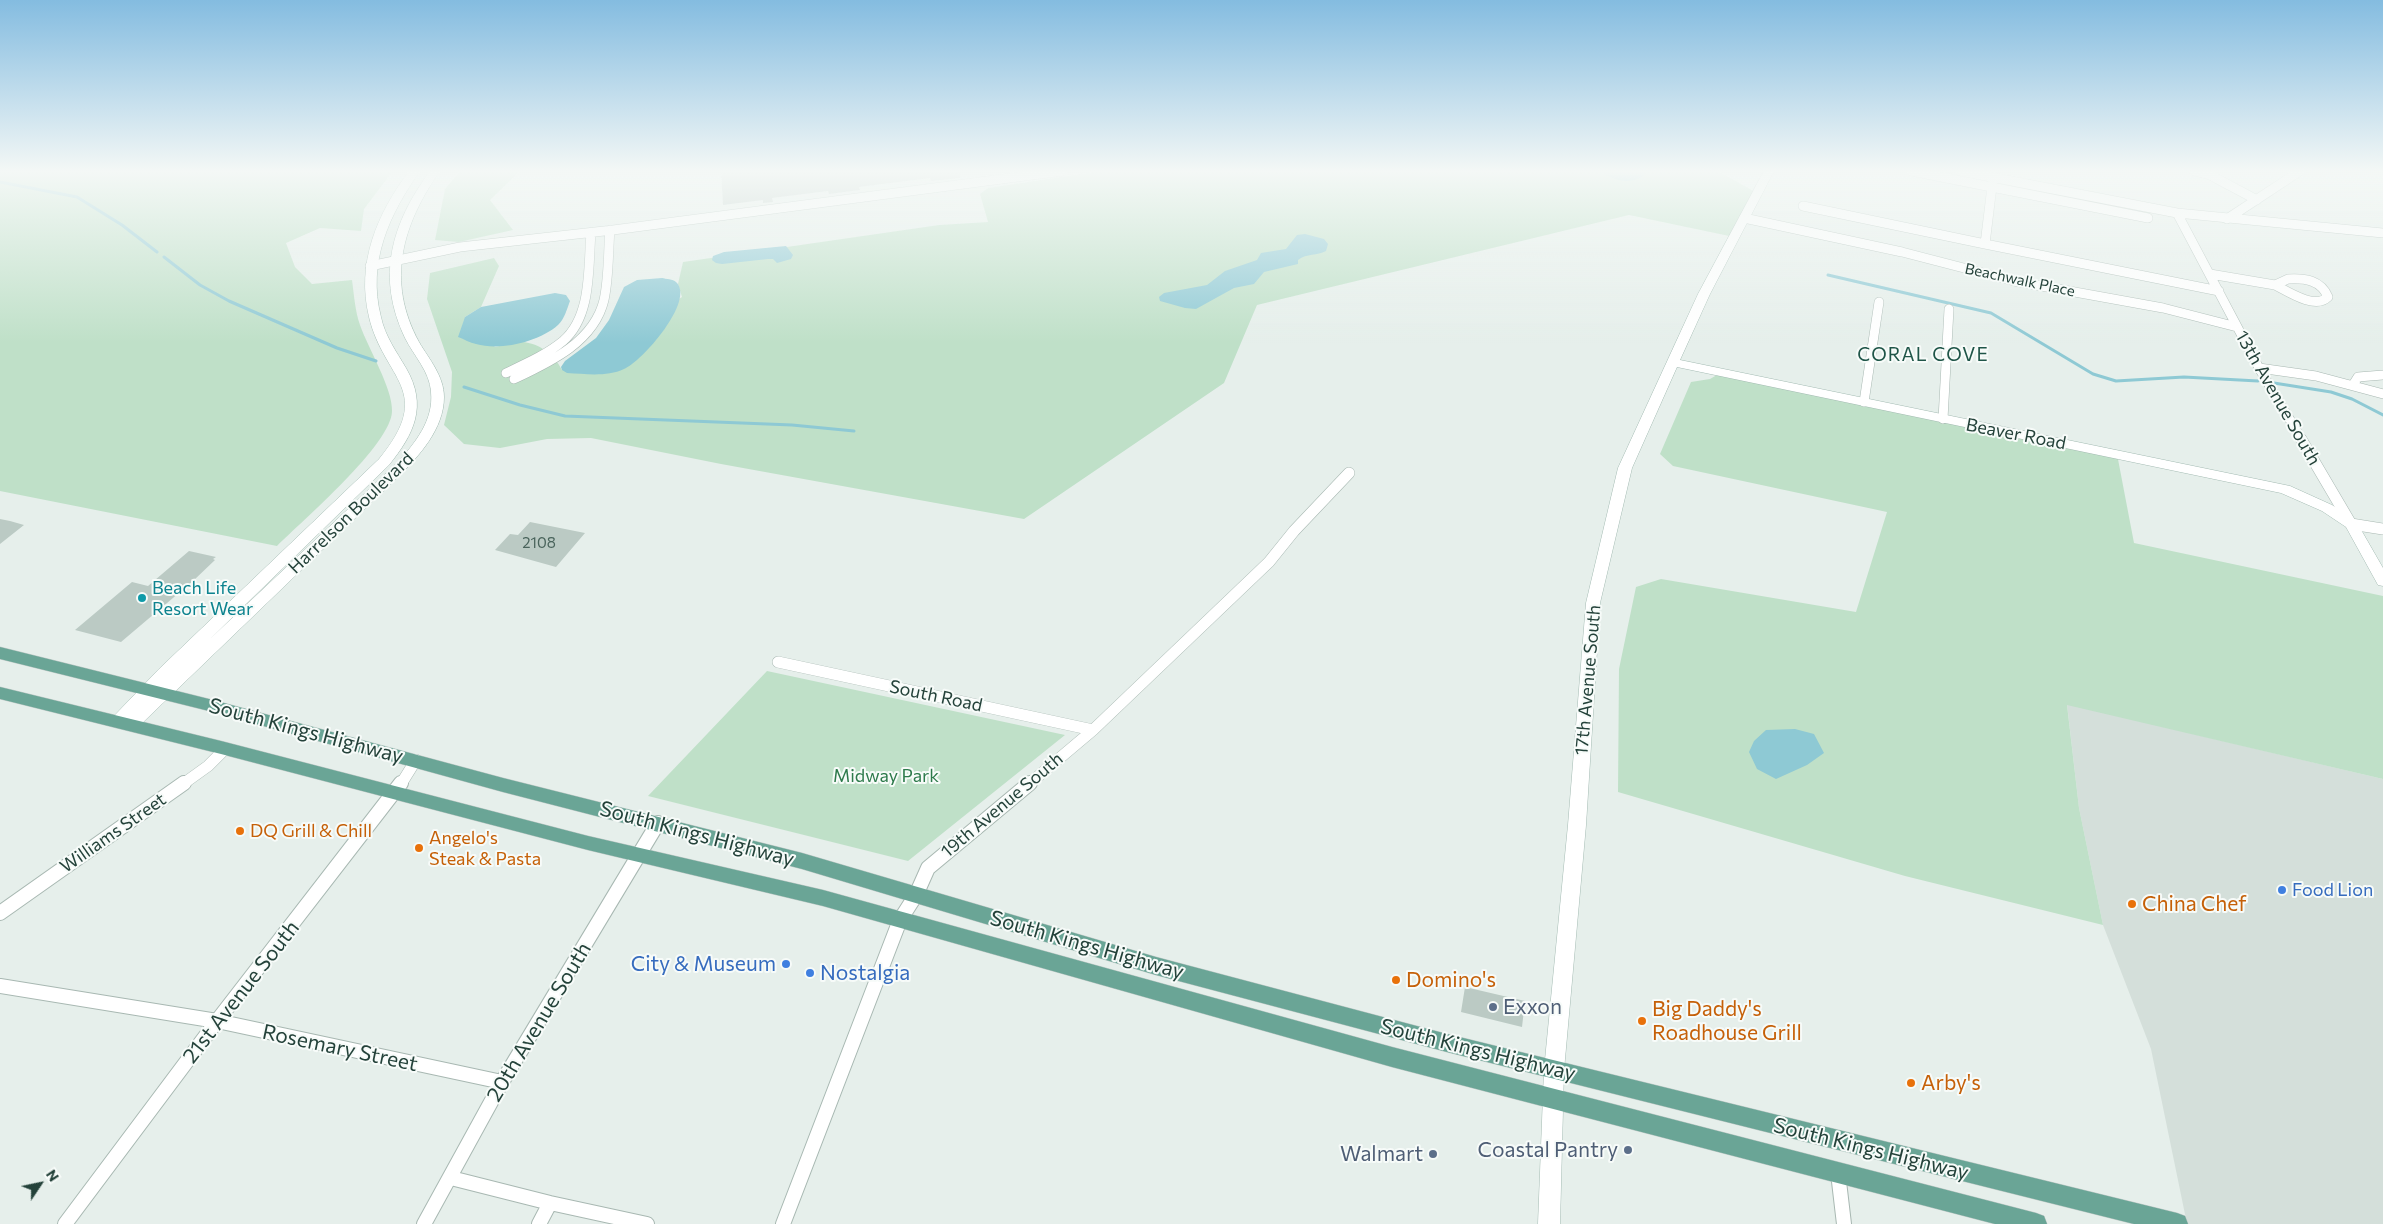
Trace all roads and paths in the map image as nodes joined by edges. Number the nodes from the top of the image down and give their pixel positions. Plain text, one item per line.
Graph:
1 (380, 228) edge
2 (403, 228) edge
3 (624, 228) edge
4 (1739, 228) edge
5 (1791, 228) edge
6 (1909, 228) edge
7 (1987, 228) edge
8 (2185, 228) edge
9 (2329, 228) edge
10 (610, 230) junction
11 (590, 233) junction
12 (2383, 233) edge
13 (1985, 244) junction
14 (395, 262) junction
15 (370, 266) junction
16 (2210, 274) junction
17 (2275, 285) junction
18 (2219, 291) junction
19 (604, 295) junction
20 (586, 297) junction
21 (1879, 302) dead end
22 (1949, 309) dead end
23 (2237, 327) junction
24 (1673, 362) junction
25 (2259, 368) junction
26 (506, 373) dead end
27 (2383, 375) edge
28 (514, 378) dead end
29 (2353, 385) junction
30 (2383, 394) edge
31 (1864, 402) junction
32 (1943, 419) junction
33 (1349, 473) dead end
34 (2351, 524) junction
35 (2383, 529) edge
36 (2383, 581) edge
37 (0, 653) edge
38 (778, 662) dead end
39 (156, 692) junction
40 (0, 693) edge
41 (125, 723) junction
42 (1093, 730) junction
43 (224, 750) junction
44 (416, 760) junction
45 (394, 794) junction
46 (658, 823) junction
47 (638, 856) junction
48 (916, 895) junction
49 (0, 913) edge
50 (900, 920) junction
51 (0, 986) edge
52 (217, 1021) junction
53 (1554, 1070) junction
54 (502, 1082) junction
55 (1554, 1098) junction
56 (1838, 1173) junction
57 (451, 1178) junction
58 (550, 1203) junction
59 (2143, 1220) edge
60 (66, 1224) edge
61 (424, 1224) edge
62 (539, 1224) edge
63 (647, 1224) edge
64 (783, 1224) edge
65 (1549, 1224) edge
66 (1844, 1224) edge
67 (2036, 1224) edge
68 (2177, 1224) edge

1 - 15 street, Harrelson Boulevard
2 - 14 street, Harrelson Boulevard
3 - 10 street
4 - 24 street, 17th Avenue South
5 - 23 street, Beachwalk Place
6 - 13 street
7 - 13 street
8 - 16 street, 13th Avenue South
9 - 12 street
10 - 11 street
10 - 19 street
11 - 14 street
11 - 20 street
13 - 18 street
14 - 15 street
14 - 39 street, Harrelson Boulevard
15 - 39 street, Harrelson Boulevard
16 - 17 street
16 - 18 street, 13th Avenue South
17 - 17 street
18 - 23 street, 13th Avenue South
19 - 20 street
19 - 28 street
20 - 26 street
21 - 31 street
22 - 32 street
23 - 25 street, 13th Avenue South
24 - 31 street, Beaver Road
24 - 53 street, 17th Avenue South
25 - 29 street
25 - 34 street, 13th Avenue South
27 - 29 street
29 - 30 street
31 - 32 street, Beaver Road
32 - 34 street, Beaver Road
33 - 42 street, 19th Avenue South
34 - 35 street
34 - 36 street, 13th Avenue South
37 - 39 main road, South Kings Highway
38 - 42 street, South Road
39 - 41 street, Harrelson Boulevard
39 - 44 main road, South Kings Highway
40 - 41 main road, South Kings Highway
41 - 43 main road, South Kings Highway
42 - 48 street, 19th Avenue South
43 - 45 main road, South Kings Highway
43 - 49 street, Williams Street
44 - 45 street, 21st Avenue South
44 - 46 main road, South Kings Highway
45 - 47 main road, South Kings Highway
45 - 52 street, 21st Avenue South
46 - 47 street, 20th Avenue South
46 - 48 main road, South Kings Highway
47 - 50 main road, South Kings Highway
47 - 54 street, 20th Avenue South
48 - 50 street, 19th Avenue South
48 - 53 main road, South Kings Highway
50 - 55 main road, South Kings Highway
50 - 64 street, 19th Avenue South
51 - 52 street, Rosemary Street
52 - 54 street, Rosemary Street
52 - 60 street, 21st Avenue South
53 - 55 street, 17th Avenue South
53 - 59 main road, South Kings Highway
54 - 57 street, 20th Avenue South
55 - 56 main road, South Kings Highway
55 - 65 street, 17th Avenue South
56 - 66 street
56 - 67 main road, South Kings Highway
57 - 58 street
57 - 61 street, 20th Avenue South
58 - 62 street
58 - 63 street
59 - 68 main road, South Kings Highway

